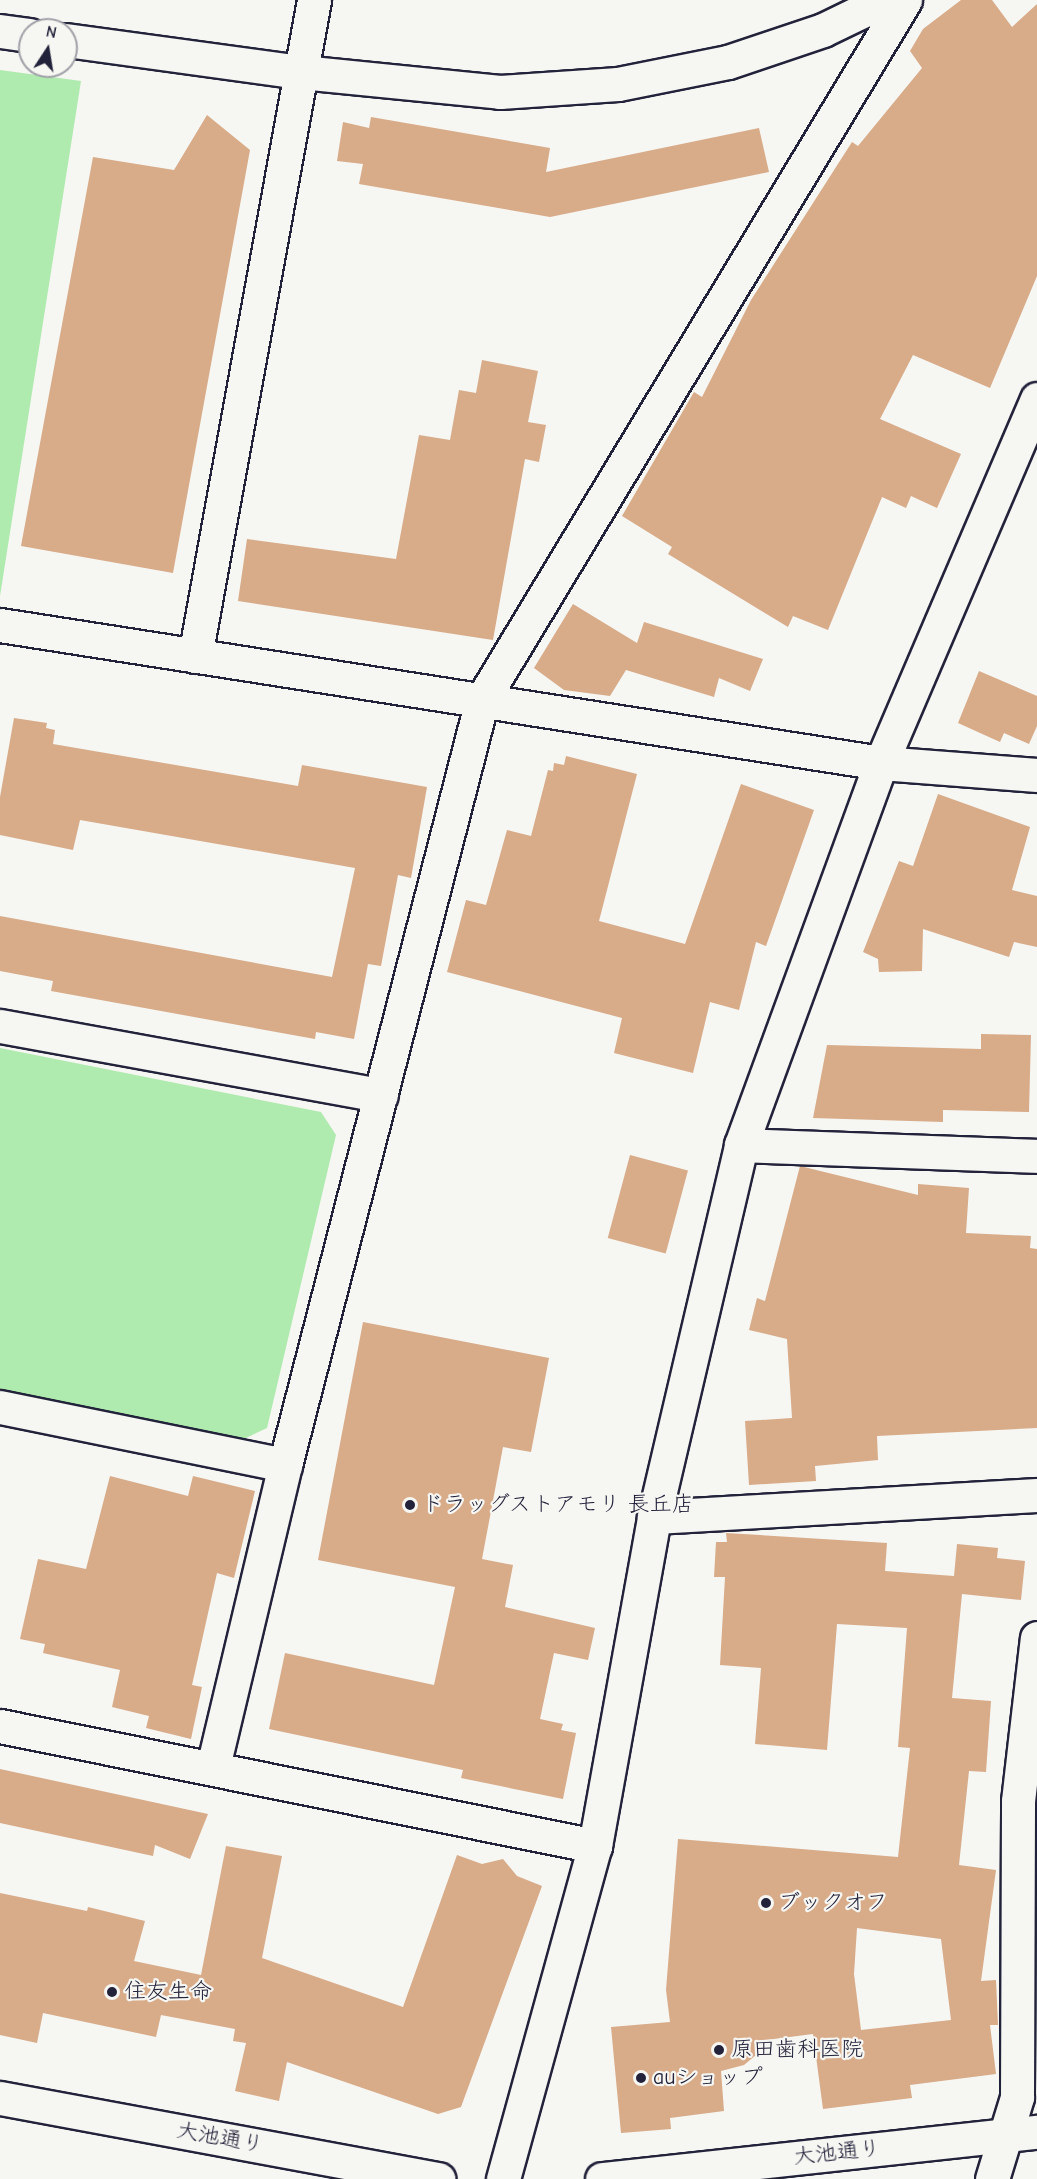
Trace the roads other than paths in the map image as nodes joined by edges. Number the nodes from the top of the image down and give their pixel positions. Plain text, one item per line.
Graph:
1 (314, 0) edge
2 (885, 0) edge
3 (905, 0) edge
4 (0, 31) edge
5 (18, 33) edge
6 (78, 42) edge
7 (301, 72) junction
8 (1037, 399) edge
9 (0, 625) edge
10 (195, 656) junction
11 (482, 700) junction
12 (881, 763) junction
13 (1037, 775) edge
14 (0, 1026) edge
15 (381, 1095) junction
16 (741, 1145) junction
17 (1037, 1156) edge
18 (0, 1407) edge
19 (285, 1465) junction
20 (1037, 1495) edge
21 (654, 1517) junction
22 (1037, 1638) edge
23 (0, 1726) edge
24 (213, 1767) junction
25 (1028, 1800) edge
26 (595, 1846) junction
27 (0, 2098) edge
28 (1037, 2132) edge
29 (1004, 2135) junction
30 (439, 2179) edge
31 (503, 2179) edge
32 (602, 2179) edge
33 (992, 2179) edge

1 - 7 street
2 - 7 street
3 - 11 street
4 - 5 street
6 - 7 street
7 - 10 street
8 - 12 street
9 - 10 street
10 - 11 street
11 - 12 street
11 - 15 street
12 - 13 street
12 - 16 street
14 - 15 street
15 - 19 street
16 - 17 street
16 - 21 street
18 - 19 street
19 - 24 street
20 - 21 street
21 - 26 street
22 - 25 street
23 - 24 street
24 - 26 street
25 - 29 street
26 - 31 street
27 - 30 street, 大池通り
28 - 29 street, 大池通り
29 - 32 street, 大池通り
29 - 33 street

